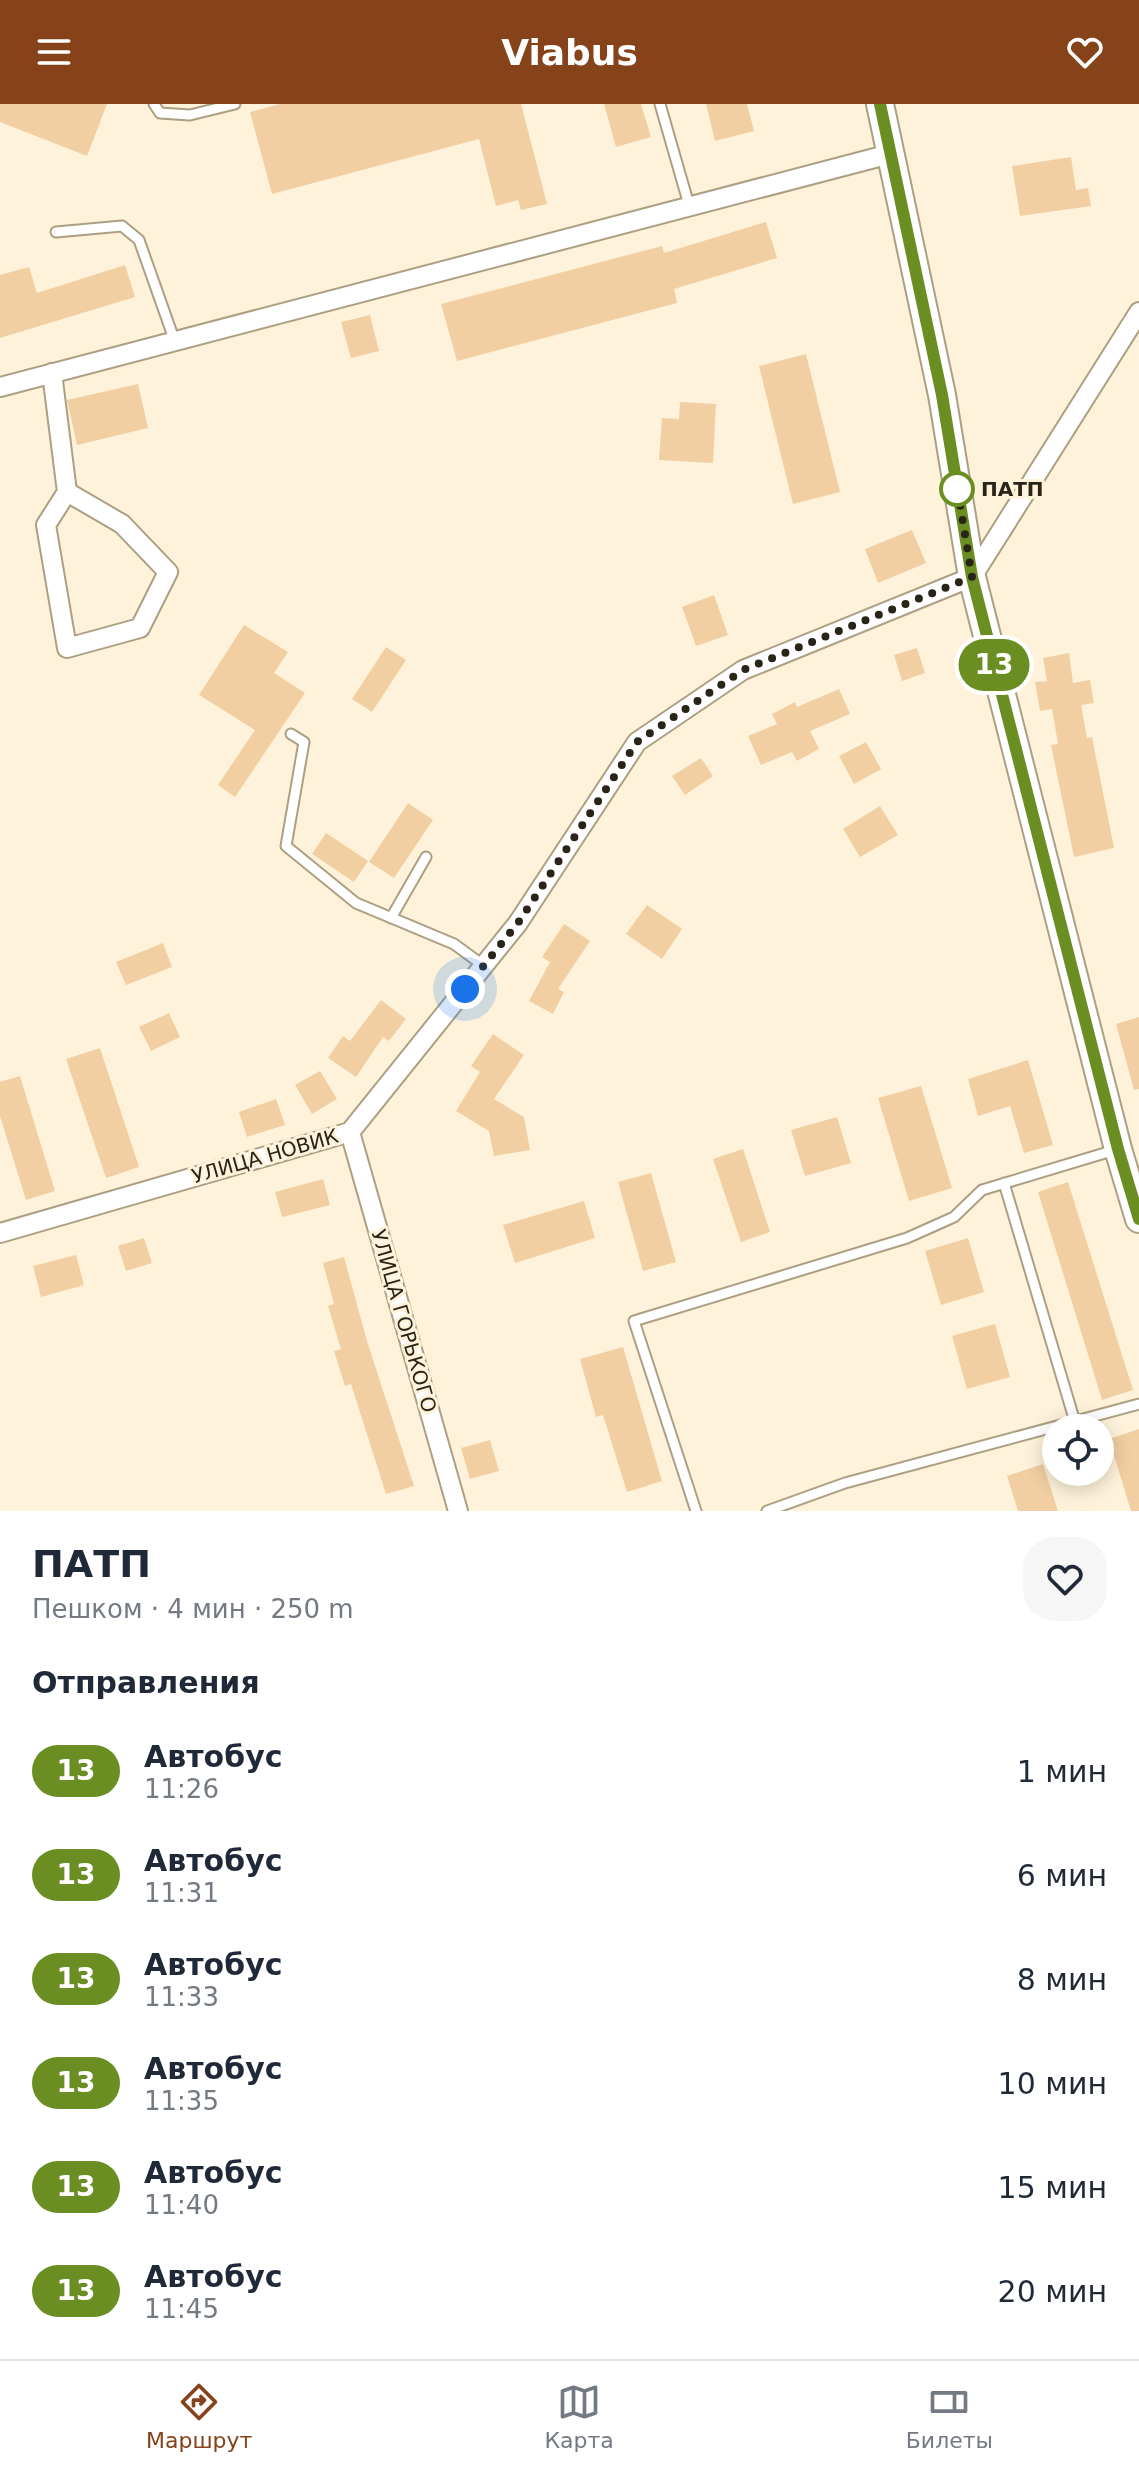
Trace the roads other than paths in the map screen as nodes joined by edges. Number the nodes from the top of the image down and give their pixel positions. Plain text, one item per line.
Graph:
1 (154, 104) edge
2 (235, 104) edge
3 (660, 104) edge
4 (880, 104) edge
5 (890, 154) junction
6 (689, 205) junction
7 (56, 232) dead end
8 (1139, 312) edge
9 (174, 339) junction
10 (52, 373) junction
11 (0, 387) edge
12 (67, 492) junction
13 (972, 577) junction
14 (291, 734) dead end
15 (426, 857) dead end
16 (391, 918) junction
17 (484, 966) junction
18 (350, 1132) junction
19 (1124, 1159) junction
20 (1004, 1183) junction
21 (1139, 1219) edge
22 (0, 1233) edge
23 (1139, 1404) edge
24 (1073, 1414) edge
25 (1103, 1414) edge
26 (1042, 1431) edge
27 (458, 1511) edge
28 (696, 1511) edge
29 (767, 1511) edge

1 - 2 lane
3 - 6 lane
4 - 5 main road
5 - 6 street
5 - 13 main road
6 - 9 street
7 - 9 lane
8 - 13 street
9 - 10 street
10 - 11 street
10 - 12 street
12 - 12 street
13 - 17 street, УЛИЦА НОВИК
13 - 19 main road
14 - 16 lane
15 - 16 lane
16 - 17 lane
17 - 18 street, УЛИЦА НОВИК
18 - 22 street, УЛИЦА НОВИК
18 - 27 street, УЛИЦА ГОРЬКОГО
19 - 20 lane
19 - 21 main road
20 - 24 lane
20 - 28 lane
23 - 25 lane
26 - 29 lane

